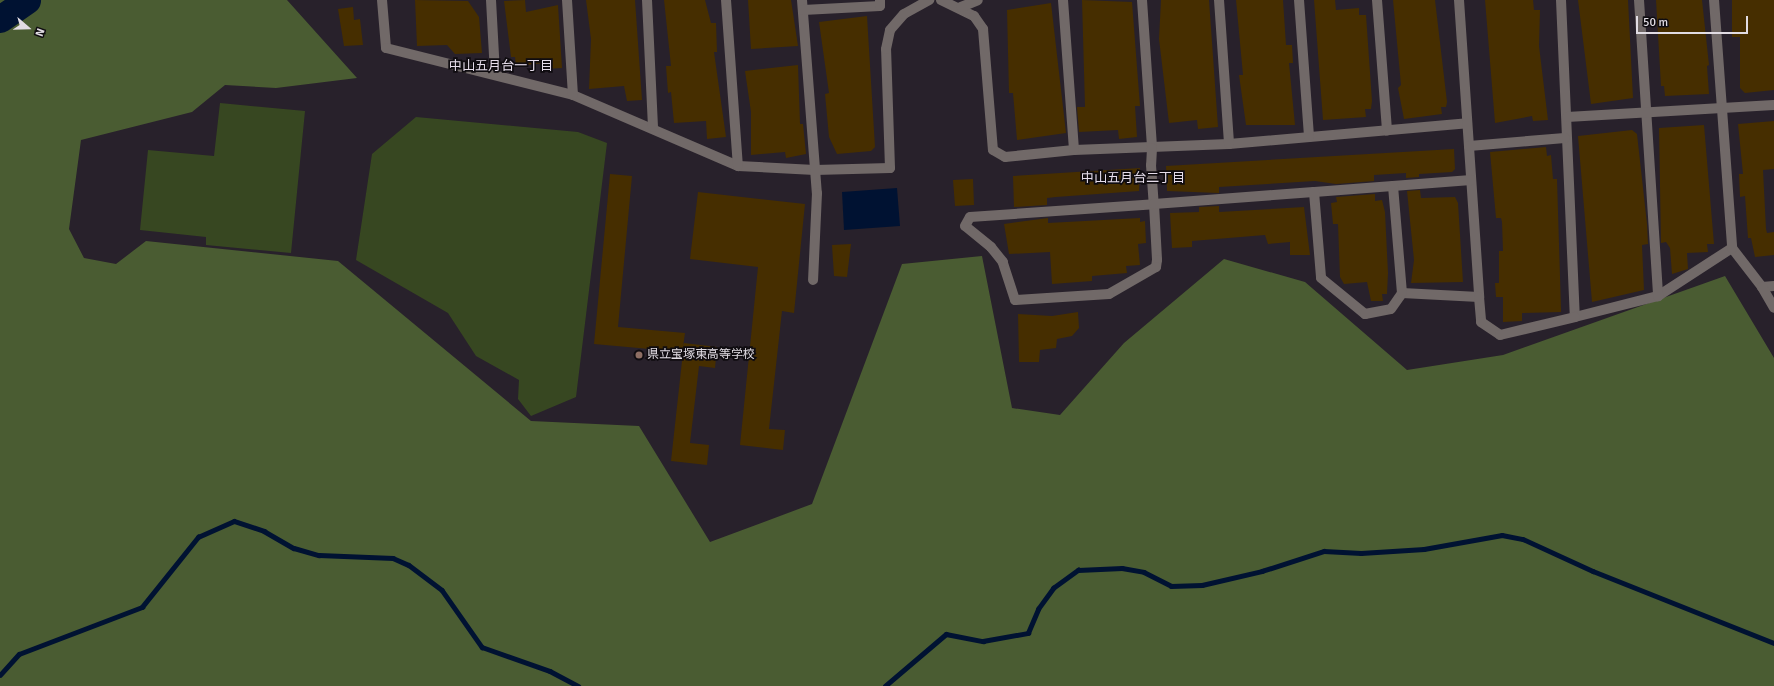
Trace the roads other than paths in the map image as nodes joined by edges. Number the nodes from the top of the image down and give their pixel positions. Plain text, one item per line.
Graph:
1 (382, 0) edge
2 (490, 0) edge
3 (567, 0) edge
4 (648, 0) edge
5 (726, 0) edge
6 (880, 0) edge
7 (929, 0) edge
8 (941, 0) edge
9 (978, 0) edge
10 (1063, 0) edge
11 (1142, 0) edge
12 (1219, 0) edge
13 (1300, 0) edge
14 (1378, 0) edge
15 (1459, 0) edge
16 (1561, 0) edge
17 (1639, 0) edge
18 (1714, 0) edge
19 (802, 5) edge
20 (961, 7) junction
21 (495, 75) junction
22 (573, 95) junction
23 (1774, 105) edge
24 (1720, 109) junction
25 (1646, 115) junction
26 (1567, 117) junction
27 (1467, 123) junction
28 (653, 127) junction
29 (1387, 131) junction
30 (1309, 137) junction
31 (1565, 138) junction
32 (1229, 144) junction
33 (1469, 146) junction
34 (1152, 148) junction
35 (1074, 150) junction
36 (738, 166) junction
37 (815, 170) junction
38 (1471, 180) junction
39 (1393, 186) junction
40 (1314, 192) junction
41 (1154, 204) junction
42 (1732, 248) junction
43 (813, 280) dead end
44 (1774, 286) edge
45 (1762, 287) junction
46 (1402, 293) junction
47 (1658, 296) junction
48 (1479, 297) junction
49 (1774, 308) edge
50 (1575, 317) junction

1 - 21 street
2 - 21 street
3 - 22 street
4 - 28 street
5 - 36 street
6 - 19 street
7 - 37 street
8 - 20 street
9 - 20 street
10 - 35 street
11 - 34 street
12 - 32 street
13 - 30 street
14 - 29 street
15 - 27 street
16 - 26 street
17 - 25 street
18 - 24 street
19 - 37 street
20 - 35 street
21 - 22 street
22 - 28 street
23 - 24 street
24 - 25 street
24 - 42 street
25 - 26 street
25 - 47 street
26 - 31 street
27 - 29 street
27 - 33 street
28 - 36 street
29 - 30 street
30 - 32 street
31 - 33 street
31 - 50 street
32 - 34 street
33 - 38 street
34 - 35 street
34 - 41 street
36 - 37 street
37 - 43 street
38 - 39 street
38 - 48 street
39 - 40 street
39 - 46 street
40 - 41 street
40 - 46 street
41 - 41 street
42 - 45 street
42 - 47 street
44 - 45 street
45 - 49 street
46 - 48 street
47 - 50 street
48 - 50 street

